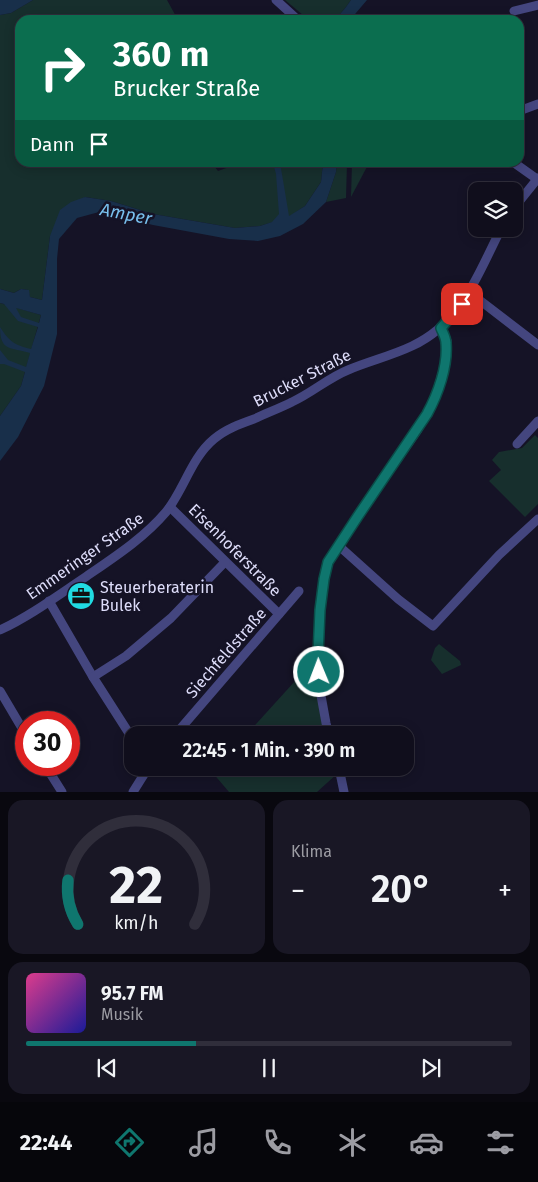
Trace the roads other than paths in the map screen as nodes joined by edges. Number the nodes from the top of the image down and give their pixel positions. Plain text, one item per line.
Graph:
1 (276, 0) edge
2 (538, 5) edge
3 (514, 10) dead end
4 (292, 15) edge
5 (538, 104) edge
6 (524, 108) edge
7 (521, 167) edge
8 (538, 178) edge
9 (523, 197) edge
10 (497, 237) edge
11 (469, 292) junction
12 (441, 328) junction
13 (536, 341) edge
14 (538, 421) edge
15 (517, 444) dead end
16 (176, 496) joint
17 (170, 507) junction
18 (538, 519) edge
19 (339, 546) junction
20 (225, 562) junction
21 (298, 591) dead end
22 (49, 601) junction
23 (279, 614) junction
24 (0, 630) edge
25 (93, 677) junction
26 (0, 691) edge
27 (15, 716) edge
28 (124, 726) edge
29 (183, 726) edge
30 (327, 726) edge
31 (52, 776) edge
32 (143, 776) edge
33 (341, 776) edge
34 (62, 792) edge
35 (133, 792) edge
36 (344, 792) edge

1 - 4 street
2 - 3 street
5 - 6 street
7 - 8 street
8 - 9 street
10 - 11 street, Brucker Straße
11 - 12 street, Brucker Straße
11 - 13 street
12 - 16 street, Brucker Straße
12 - 19 street
14 - 15 street
16 - 17 street, Emmeringer Straße
17 - 20 street, Eisenhoferstraße
17 - 22 street, Emmeringer Straße
18 - 19 street
19 - 30 street
20 - 23 street, Eisenhoferstraße
20 - 25 street
21 - 23 street, Siechfeldstraße
22 - 24 street, Emmeringer Straße
22 - 25 street
23 - 29 street, Siechfeldstraße
25 - 28 street
26 - 27 street
31 - 34 street
32 - 35 street
33 - 36 street

